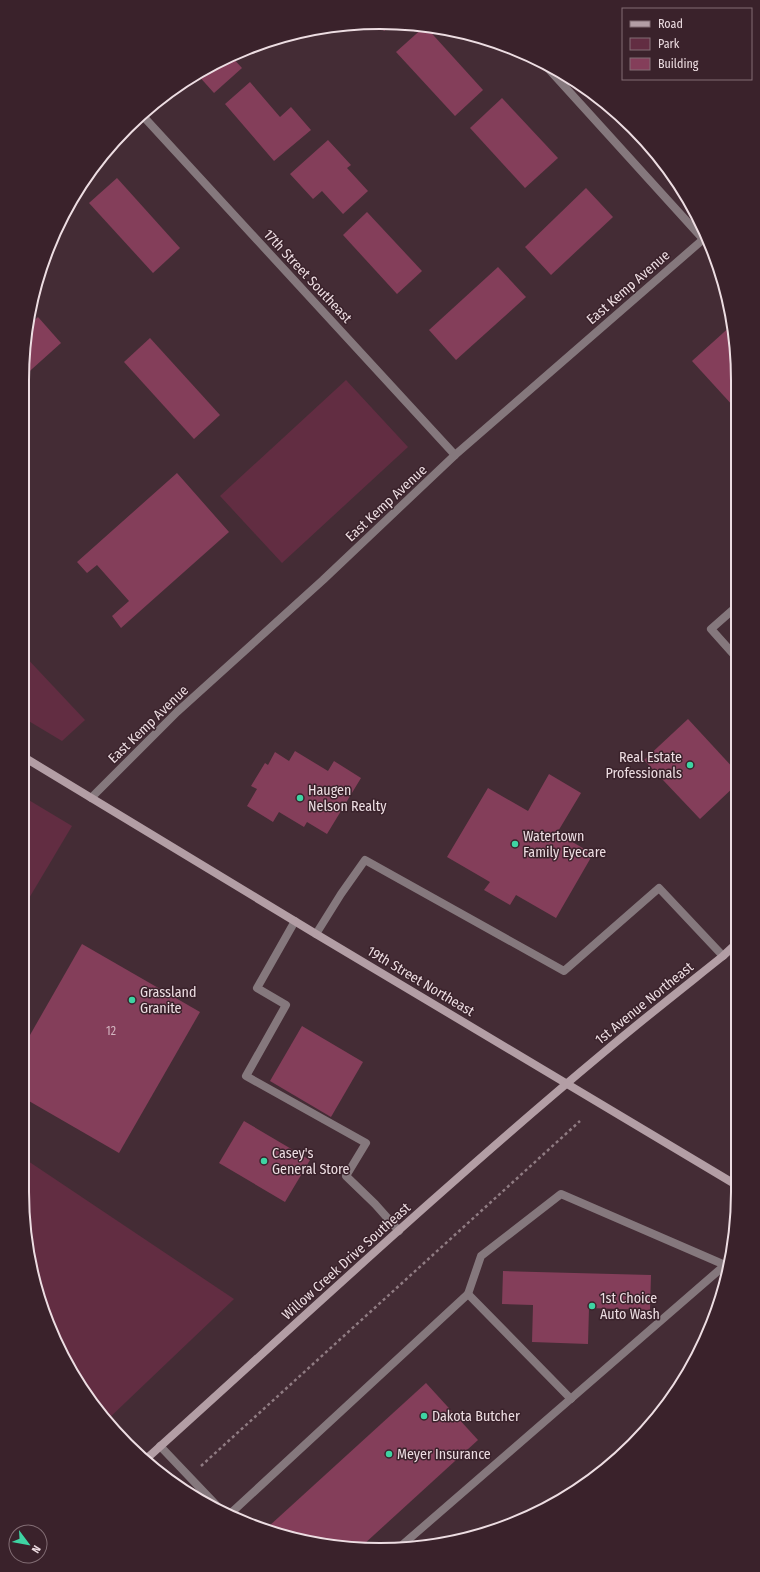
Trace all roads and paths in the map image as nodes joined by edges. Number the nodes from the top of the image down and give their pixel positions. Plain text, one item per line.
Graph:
1 (555, 75) edge
2 (146, 119) edge
3 (697, 229) edge
4 (702, 241) edge
5 (455, 455) junction
6 (731, 611) edge
7 (731, 651) edge
8 (29, 760) edge
9 (91, 798) junction
10 (295, 921) junction
11 (316, 934) junction
12 (731, 949) edge
13 (723, 956) junction
14 (567, 1083) junction
15 (580, 1121) dead end
16 (731, 1182) edge
17 (399, 1231) junction
18 (723, 1264) edge
19 (722, 1267) edge
20 (468, 1294) junction
21 (571, 1398) junction
22 (160, 1446) junction
23 (149, 1456) edge
24 (189, 1477) junction
25 (211, 1500) edge
26 (234, 1511) edge
27 (406, 1542) edge

1 - 3 street
2 - 5 street, 17th Street Southeast
4 - 5 street, East Kemp Avenue
5 - 9 street, East Kemp Avenue
6 - 7 street
8 - 9 main road, 19th Street Northeast
9 - 10 main road, 19th Street Northeast
10 - 11 main road, 19th Street Northeast
10 - 17 street
11 - 13 street
11 - 14 main road, 19th Street Northeast
12 - 13 main road, 1st Avenue Northeast
13 - 14 main road, 1st Avenue Northeast
14 - 16 main road, 19th Street Northeast
14 - 17 main road, Willow Creek Drive Southeast
15 - 24 path
17 - 22 main road, Willow Creek Drive Southeast
18 - 20 street
19 - 21 street
20 - 21 street
20 - 26 street
21 - 27 street
22 - 23 main road, Willow Creek Drive Southeast
22 - 24 street
24 - 25 street

